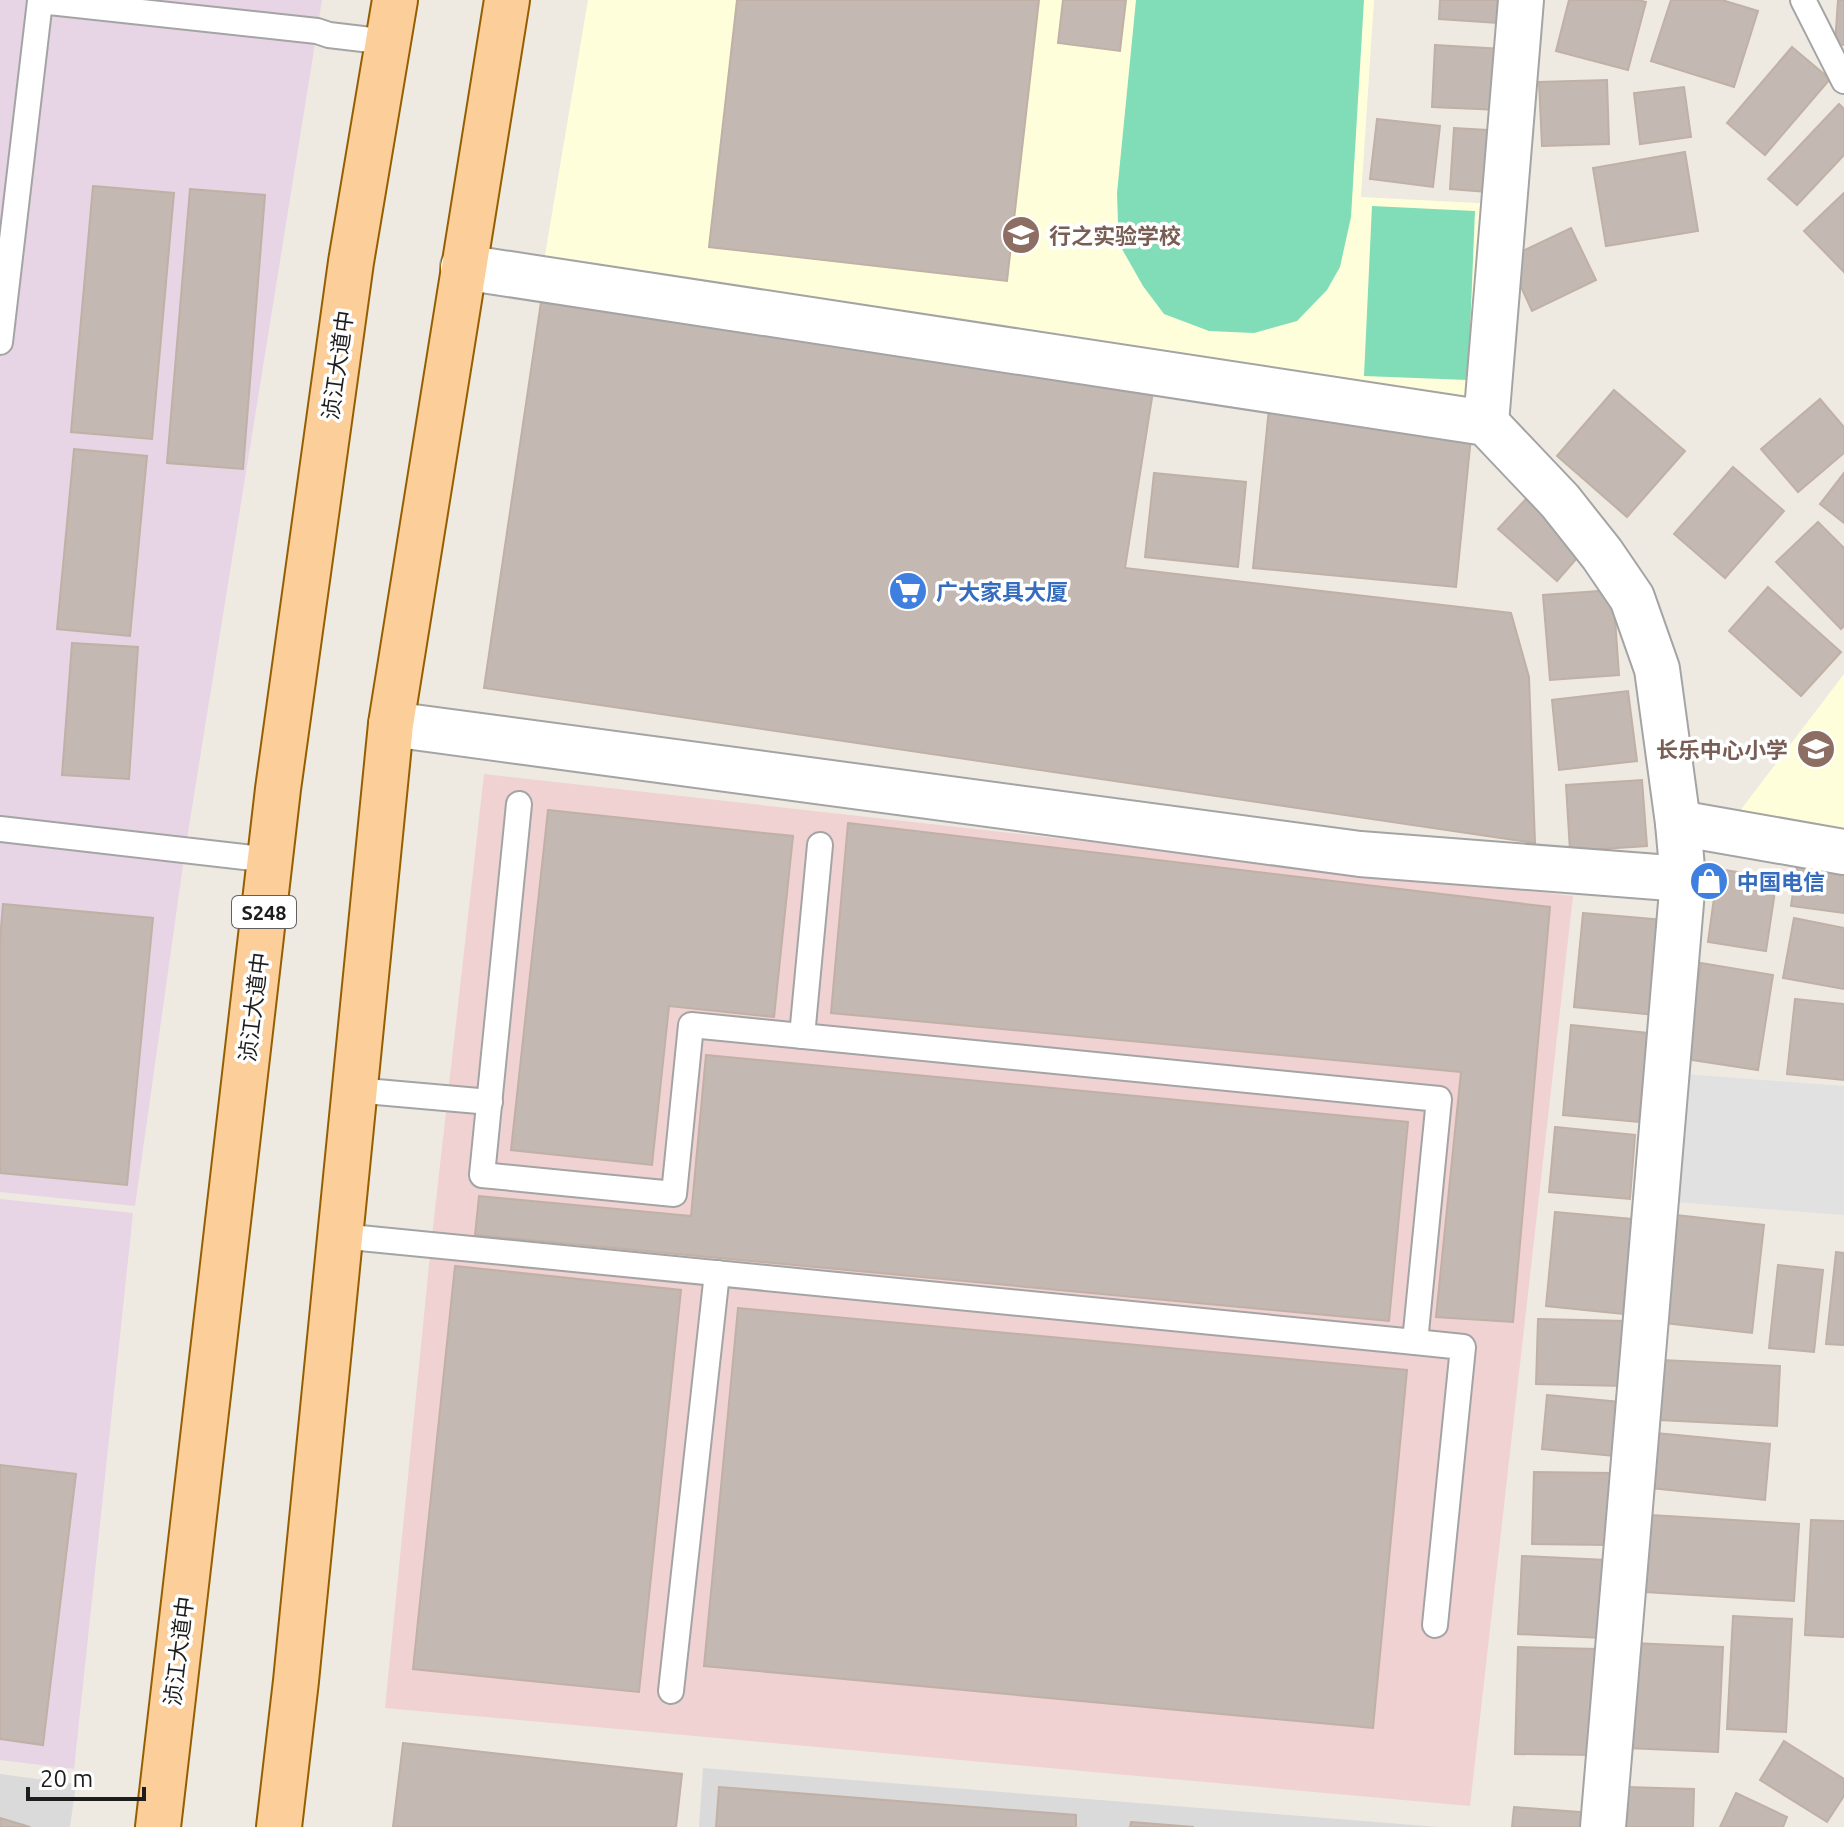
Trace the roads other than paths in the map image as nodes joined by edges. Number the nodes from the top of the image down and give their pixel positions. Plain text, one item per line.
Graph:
1 (395, 0) edge
2 (507, 0) edge
3 (1521, 0) edge
4 (1803, 0) edge
5 (34, 1) edge
6 (388, 42) junction
7 (1844, 81) edge
8 (463, 267) junction
9 (0, 342) edge
10 (1486, 423) junction
11 (391, 724) junction
12 (519, 804) dead end
13 (1678, 823) junction
14 (0, 829) edge
15 (820, 845) dead end
16 (1844, 852) edge
17 (270, 860) junction
18 (1683, 879) junction
19 (802, 1036) junction
20 (354, 1090) junction
21 (490, 1102) junction
22 (340, 1236) junction
23 (717, 1273) junction
24 (1415, 1342) junction
25 (1435, 1625) dead end
26 (671, 1691) dead end
27 (158, 1827) edge
28 (279, 1827) edge
29 (1603, 1827) edge

1 - 6 main road, 浈江大道中 / S248
2 - 8 main road
3 - 10 street
4 - 7 lane
5 - 6 lane
5 - 9 lane
6 - 17 main road, 浈江大道中 / S248
8 - 10 street
8 - 11 main road
10 - 13 street
11 - 18 street
11 - 20 main road
12 - 21 lane
13 - 16 street
13 - 18 street
14 - 17 lane
15 - 19 lane
17 - 27 main road, 浈江大道中 / S248
18 - 29 street
19 - 21 lane
19 - 24 lane
20 - 21 lane
20 - 22 main road
22 - 23 lane
22 - 28 main road
23 - 24 lane
23 - 26 lane
24 - 25 lane

